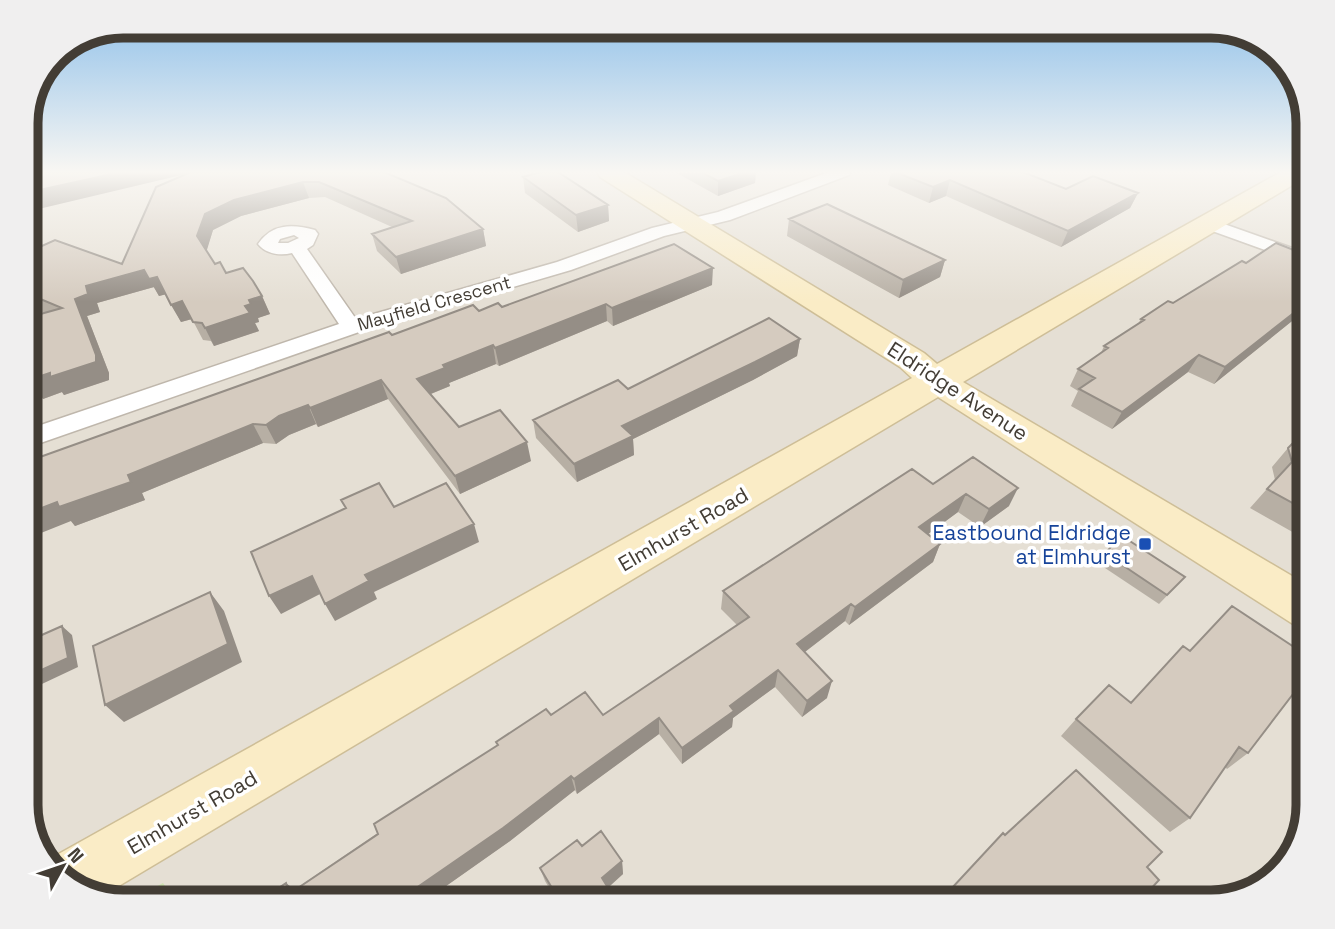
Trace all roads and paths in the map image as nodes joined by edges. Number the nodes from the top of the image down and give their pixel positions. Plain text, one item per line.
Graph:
1 (678, 215) edge
2 (723, 215) edge
3 (1225, 215) edge
4 (692, 224) junction
5 (1210, 224) junction
6 (296, 246) dead end
7 (1296, 255) edge
8 (351, 327) junction
9 (938, 382) junction
10 (39, 435) edge
11 (1296, 602) edge
12 (78, 877) edge

1 - 4 street, Eldridge Avenue
2 - 4 street, Mayfield Crescent
3 - 5 street, Elmhurst Road
4 - 8 street, Mayfield Crescent
4 - 9 street, Eldridge Avenue
5 - 7 street
5 - 9 street, Elmhurst Road
6 - 8 street
8 - 10 street, Mayfield Crescent
9 - 11 street, Eldridge Avenue
9 - 12 street, Elmhurst Road

